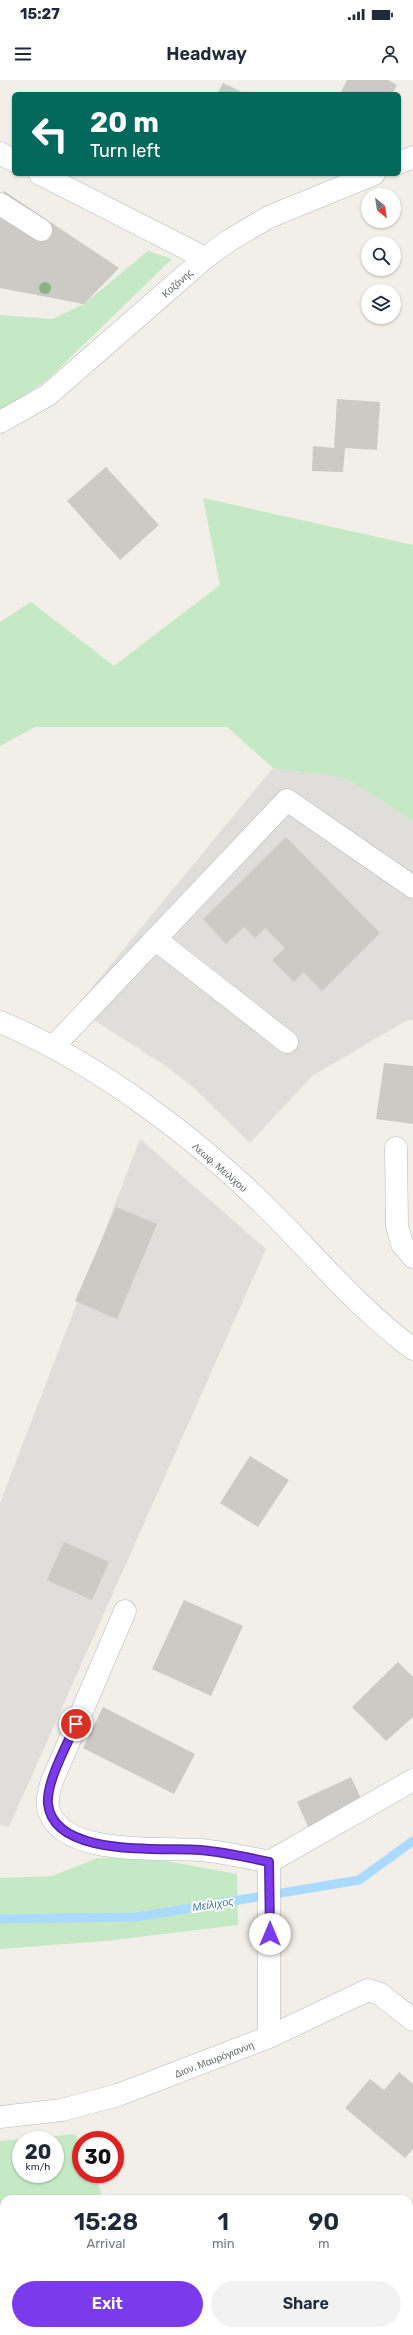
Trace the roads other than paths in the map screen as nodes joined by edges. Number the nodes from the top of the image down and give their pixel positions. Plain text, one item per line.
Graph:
1 (0, 153) edge
2 (413, 157) edge
3 (12, 160) edge
4 (401, 162) edge
5 (44, 176) edge
6 (369, 176) edge
7 (0, 204) edge
8 (41, 230) dead end
9 (205, 258) junction
10 (0, 422) edge
11 (413, 887) edge
12 (155, 939) junction
13 (0, 1022) edge
14 (287, 1042) dead end
15 (53, 1047) junction
16 (396, 1148) dead end
17 (413, 1258) edge
18 (413, 1349) edge
19 (125, 1611) dead end
20 (413, 1780) edge
21 (270, 1869) junction
22 (413, 2020) edge
23 (269, 2037) junction
24 (0, 2117) edge

1 - 3 street
2 - 4 street
5 - 9 street
6 - 9 street, Κοζάνης
7 - 8 street
9 - 10 street, Κοζάνης
11 - 12 street
12 - 14 street
12 - 15 street
13 - 15 street, Λεωφ. Μειλίχου
15 - 18 street, Λεωφ. Μειλίχου
16 - 17 street
19 - 21 street
20 - 21 street
21 - 23 street
22 - 23 street, Διον. Μαυρόγιαννη
23 - 24 street, Διον. Μαυρόγιαννη

